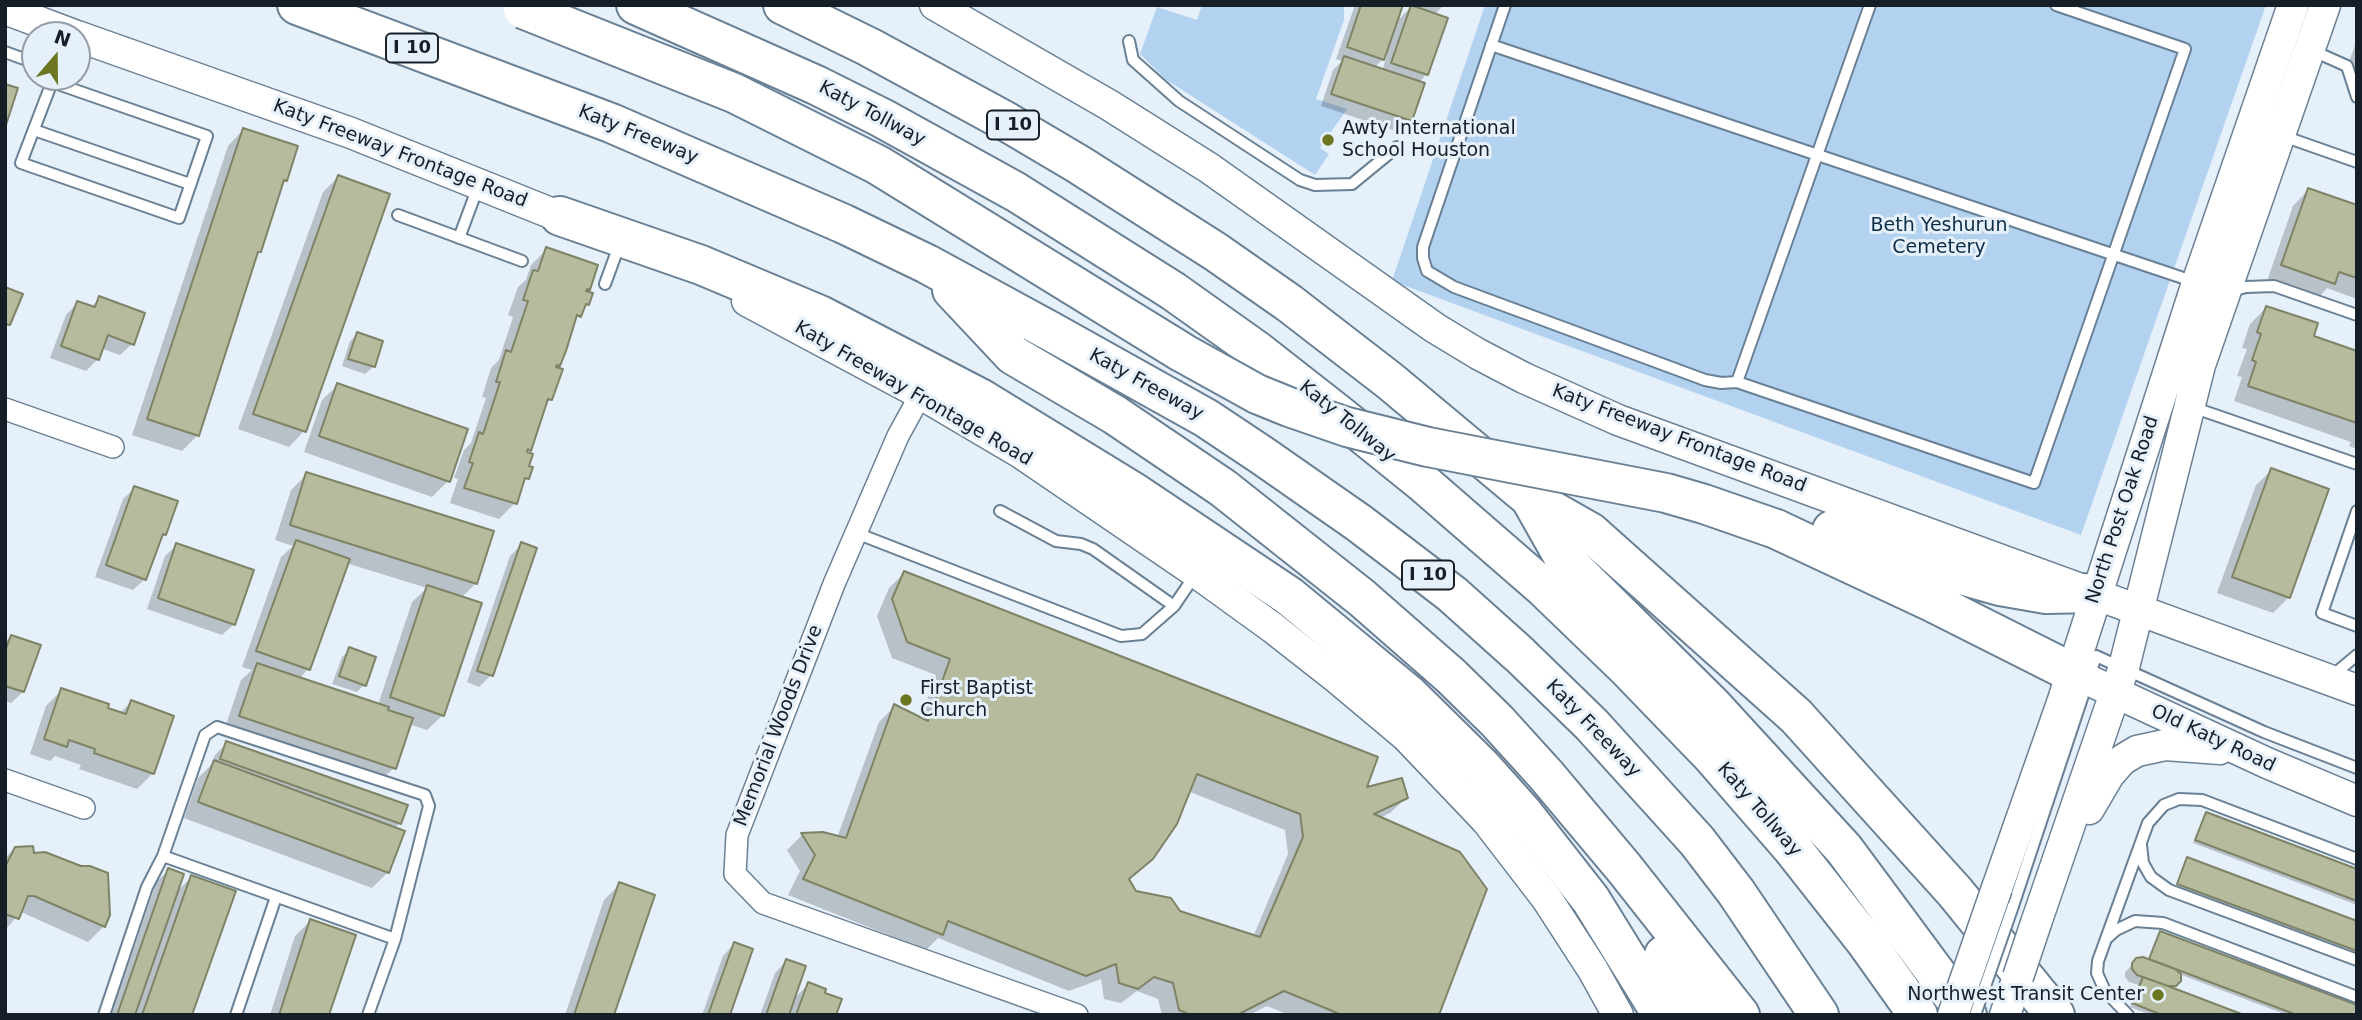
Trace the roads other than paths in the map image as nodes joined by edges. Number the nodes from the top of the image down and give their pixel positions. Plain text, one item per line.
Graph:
1 (297, 5) edge
2 (568, 5) edge
3 (636, 5) edge
4 (783, 5) edge
5 (935, 5) edge
6 (1505, 5) edge
7 (1870, 5) edge
8 (2056, 5) edge
9 (2293, 5) edge
10 (2325, 5) edge
11 (517, 7) edge
12 (5, 9) edge
13 (36, 21) edge
14 (91, 41) edge
15 (1129, 41) dead end
16 (1491, 44) junction
17 (2295, 44) junction
18 (49, 91) edge
19 (86, 91) edge
20 (2357, 97) edge
21 (34, 130) junction
22 (2266, 130) junction
23 (1397, 147) dead end
24 (1818, 155) junction
25 (2357, 162) edge
26 (190, 184) junction
27 (480, 184) junction
28 (398, 215) dead end
29 (560, 216) junction
30 (459, 238) junction
31 (620, 243) junction
32 (2115, 256) junction
33 (522, 261) dead end
34 (927, 264) junction
35 (605, 284) dead end
36 (2211, 288) junction
37 (2357, 315) edge
38 (1737, 382) junction
39 (921, 394) junction
40 (2189, 406) junction
41 (5, 409) edge
42 (113, 447) dead end
43 (2357, 464) edge
44 (1530, 498) junction
45 (1000, 510) dead end
46 (2357, 511) edge
47 (1780, 521) junction
48 (856, 533) junction
49 (1197, 573) junction
50 (2096, 593) junction
51 (1174, 606) junction
52 (2139, 610) junction
53 (2357, 626) edge
54 (2357, 656) edge
55 (2080, 677) junction
56 (2329, 679) junction
57 (2119, 681) junction
58 (2357, 690) edge
59 (2237, 750) junction
60 (2357, 768) edge
61 (1546, 775) junction
62 (5, 780) edge
63 (2357, 801) edge
64 (84, 808) dead end
65 (2141, 842) junction
66 (163, 856) junction
67 (2357, 859) edge
68 (2057, 860) junction
69 (276, 897) junction
70 (2015, 906) junction
71 (394, 939) junction
72 (2100, 949) junction
73 (2357, 960) edge
74 (2357, 996) edge
75 (2129, 1013) edge
76 (104, 1015) edge
77 (236, 1015) edge
78 (368, 1015) edge
79 (1077, 1015) edge
80 (1618, 1015) edge
81 (1662, 1015) edge
82 (1704, 1015) edge
83 (1740, 1015) edge
84 (1819, 1015) edge
85 (1918, 1015) edge
86 (1953, 1015) edge
87 (1967, 1015) edge
88 (1975, 1015) edge
89 (2005, 1015) edge
90 (2055, 1015) edge

1 - 34 highway, Katy Freeway / I 10
2 - 47 highway
3 - 85 highway, Katy Tollway
4 - 44 highway, I 10
5 - 50 main road, Katy Freeway Frontage Road
6 - 16 lane
7 - 24 lane
8 - 32 lane
9 - 17 main road, North Post Oak Road
10 - 17 main road, North Post Oak Road
11 - 47 highway, bridge
12 - 13 main road, Katy Freeway Frontage Road
14 - 27 main road, Katy Freeway Frontage Road
15 - 23 lane
16 - 24 lane
16 - 38 lane
17 - 20 lane
17 - 22 main road, North Post Oak Road
18 - 21 lane
19 - 26 lane
21 - 26 lane
21 - 26 lane
22 - 25 lane
22 - 36 main road, North Post Oak Road
24 - 32 lane
24 - 38 lane
27 - 29 main road, Katy Freeway Frontage Road
27 - 30 lane
28 - 30 lane
29 - 31 main road, Katy Freeway Frontage Road
29 - 81 highway
30 - 33 lane
31 - 35 lane
31 - 39 main road, Katy Freeway Frontage Road
32 - 36 lane
32 - 38 lane
34 - 61 highway
34 - 84 highway, Katy Freeway / I 10
36 - 37 lane
36 - 40 main road, North Post Oak Road
36 - 50 main road, North Post Oak Road
39 - 48 street, Memorial Woods Drive
39 - 49 main road, Katy Freeway Frontage Road
40 - 43 lane
40 - 52 main road, North Post Oak Road
41 - 42 street
44 - 87 highway, I 10
44 - 90 highway
45 - 51 lane
46 - 53 lane
47 - 50 highway
47 - 55 highway
48 - 51 lane
48 - 79 street, Memorial Woods Drive
49 - 51 lane
49 - 80 main road, Katy Freeway Frontage Road
50 - 52 main road
50 - 55 main road, North Post Oak Road
52 - 56 main road
52 - 57 main road, North Post Oak Road
54 - 56 lane
55 - 57 main road, Old Katy Road
55 - 70 main road, North Post Oak Road
56 - 58 main road
57 - 59 main road, Old Katy Road
57 - 60 lane
57 - 68 main road, North Post Oak Road
59 - 63 main road, Old Katy Road
59 - 68 main road
61 - 82 highway
61 - 83 highway
62 - 64 street
65 - 67 lane
65 - 72 lane
65 - 73 lane
66 - 69 lane
66 - 71 lane
66 - 76 lane
68 - 70 main road, North Post Oak Road
69 - 71 lane
69 - 77 lane
70 - 86 main road, North Post Oak Road, bridge
70 - 88 lane, bridge
70 - 89 main road, North Post Oak Road, bridge
71 - 78 lane
72 - 74 lane
72 - 75 lane

